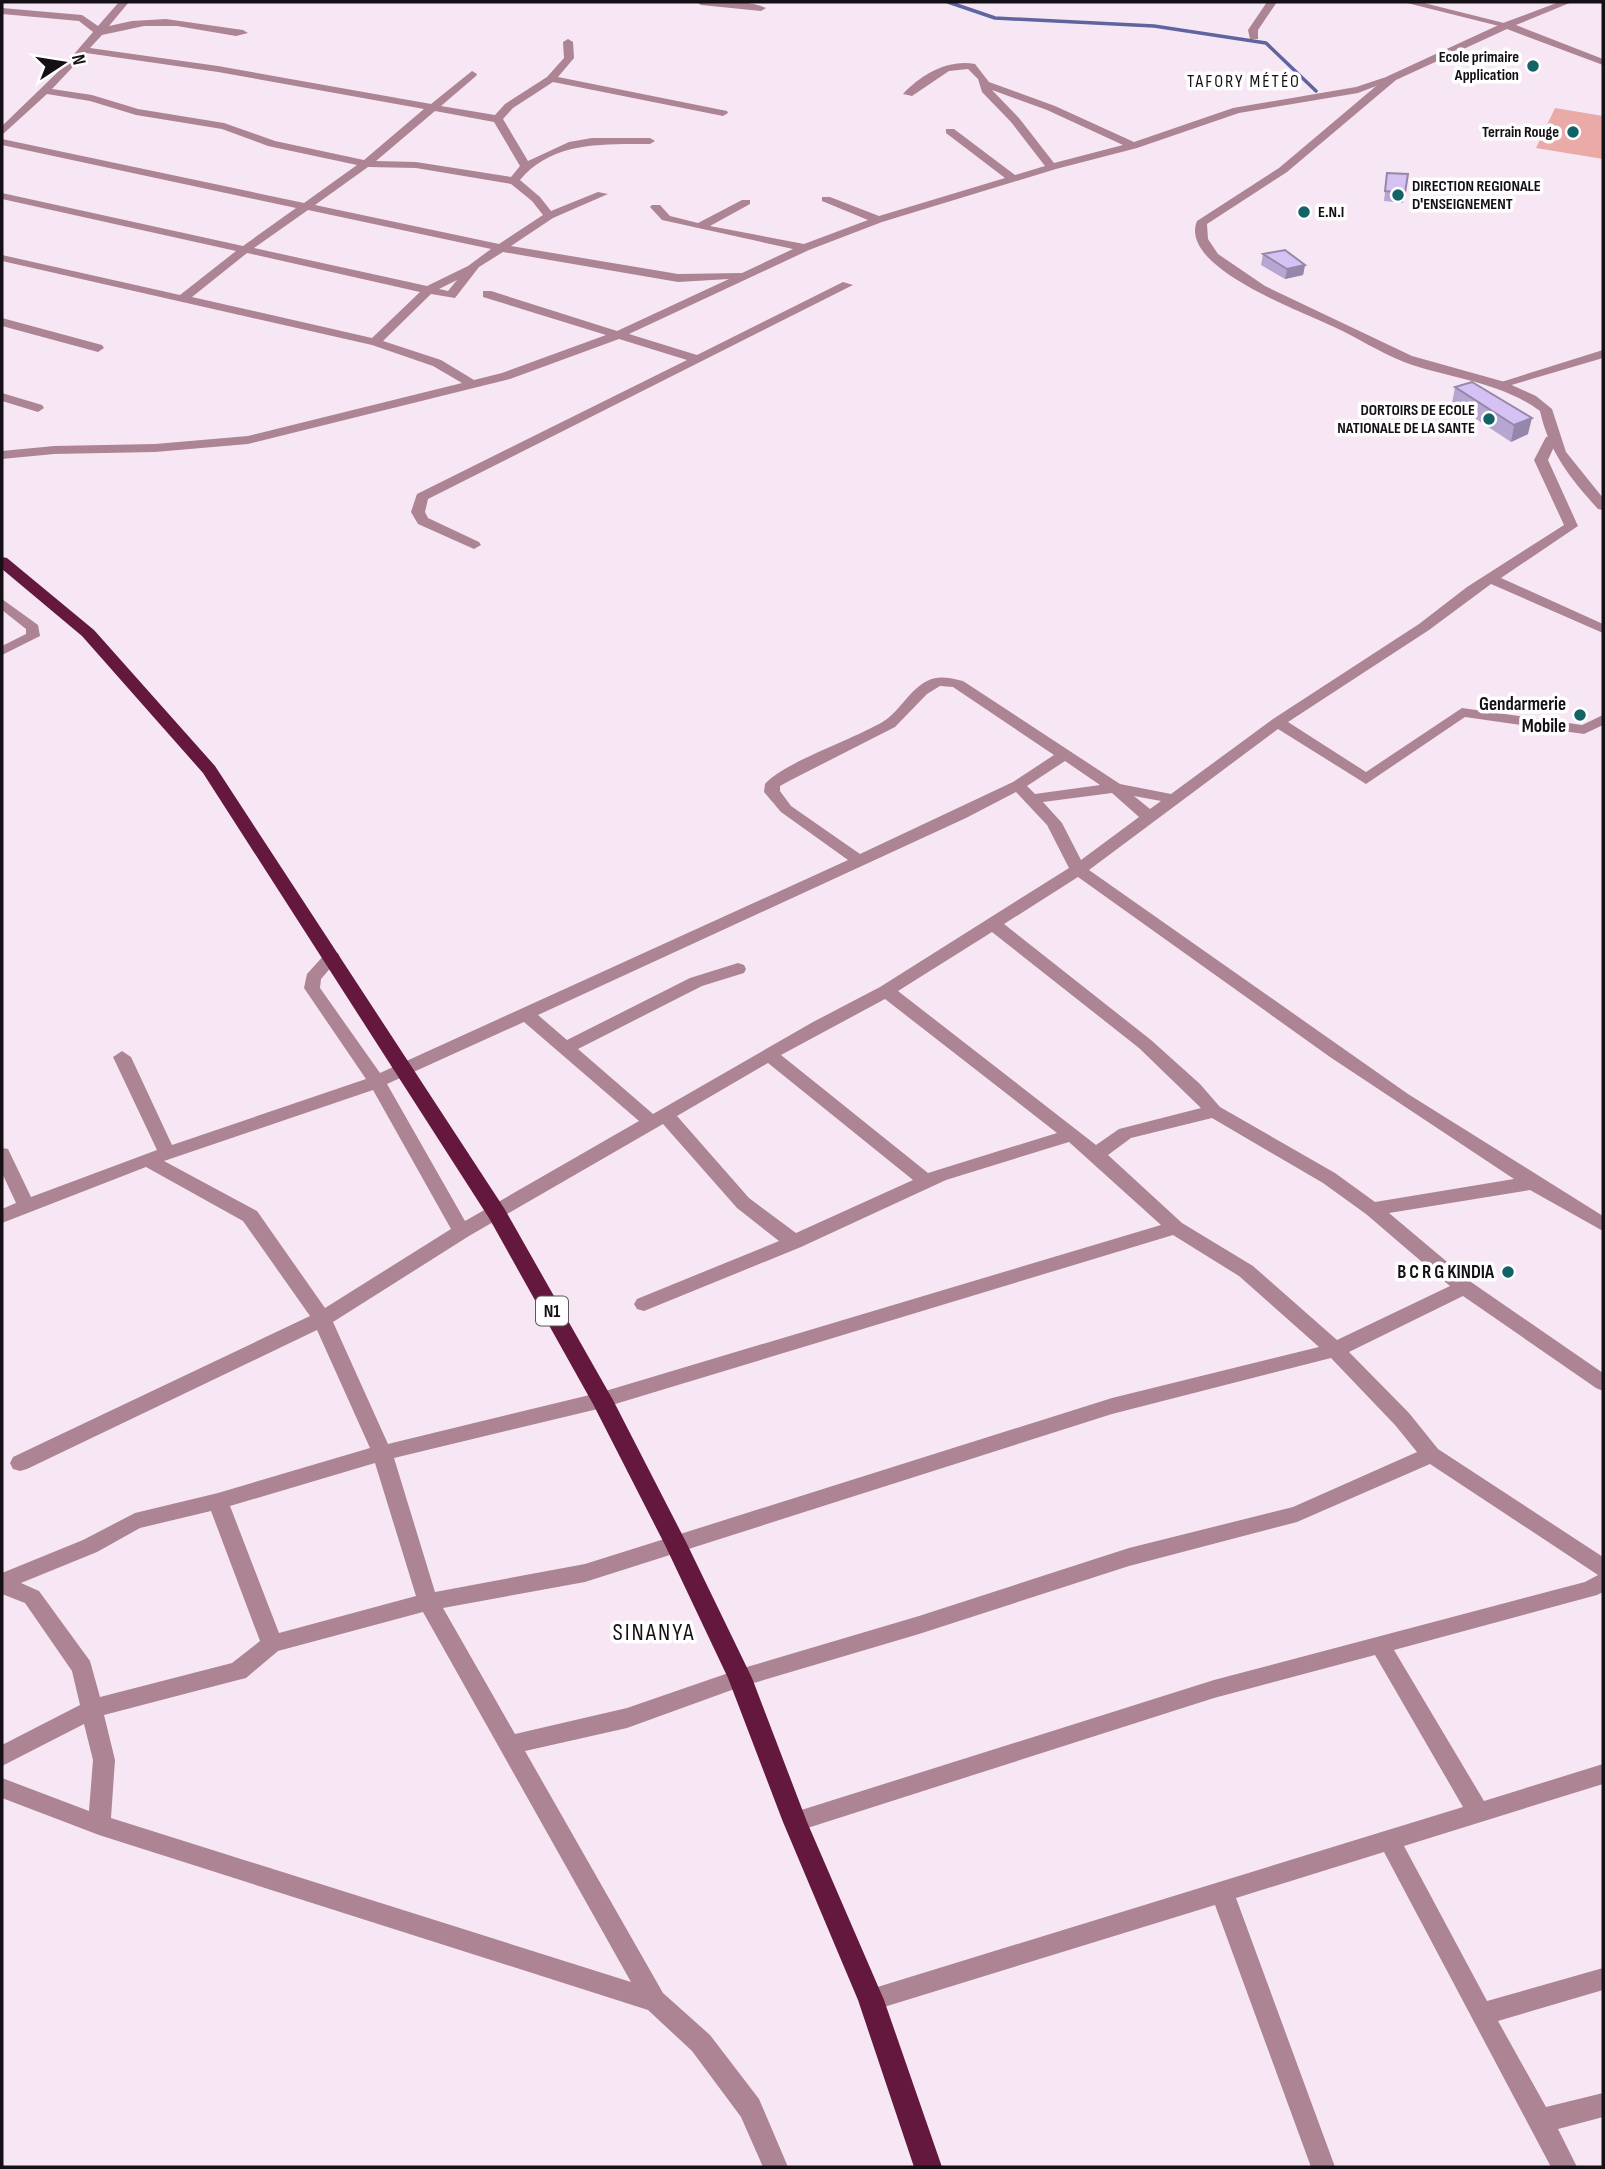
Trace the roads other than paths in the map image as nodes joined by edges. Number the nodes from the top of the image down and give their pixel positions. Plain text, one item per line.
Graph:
1 (124, 2) edge
2 (701, 2) edge
3 (1272, 2) edge
4 (1408, 2) edge
5 (1567, 2) edge
6 (761, 9) dead end
7 (2, 11) edge
8 (1507, 25) junction
9 (100, 32) junction
10 (243, 33) dead end
11 (1254, 37) dead end
12 (568, 42) dead end
13 (84, 50) junction
14 (1603, 62) edge
15 (472, 74) dead end
16 (1392, 78) junction
17 (551, 79) junction
18 (985, 84) junction
19 (45, 91) junction
20 (908, 94) dead end
21 (433, 108) junction
22 (723, 113) dead end
23 (498, 119) junction
24 (950, 131) dead end
25 (2, 132) edge
26 (2, 142) edge
27 (650, 142) dead end
28 (1133, 146) junction
29 (366, 164) junction
30 (526, 166) junction
31 (1052, 167) junction
32 (1013, 179) junction
33 (514, 181) junction
34 (603, 194) dead end
35 (2, 196) edge
36 (826, 199) dead end
37 (746, 202) dead end
38 (308, 207) junction
39 (656, 207) dead end
40 (548, 216) junction
41 (878, 220) junction
42 (699, 227) junction
43 (499, 248) junction
44 (805, 248) junction
45 (244, 250) junction
46 (2, 258) edge
47 (18, 262) junction
48 (748, 274) junction
49 (2, 275) edge
50 (847, 285) dead end
51 (428, 290) junction
52 (487, 294) dead end
53 (183, 298) junction
54 (2, 322) edge
55 (618, 335) junction
56 (375, 342) junction
57 (98, 348) dead end
58 (1603, 354) edge
59 (696, 359) junction
60 (472, 384) junction
61 (1501, 384) junction
62 (2, 397) edge
63 (38, 408) dead end
64 (1551, 440) junction
65 (2, 455) edge
66 (1603, 506) edge
67 (474, 545) dead end
68 (2, 561) edge
69 (1490, 578) junction
70 (2, 603) edge
71 (1603, 629) edge
72 (2, 651) edge
73 (1603, 719) edge
74 (1278, 722) junction
75 (1064, 755) junction
76 (1018, 785) junction
77 (1115, 788) junction
78 (1031, 799) junction
79 (1173, 799) junction
80 (1149, 817) junction
81 (859, 861) junction
82 (1078, 870) junction
83 (993, 924) junction
84 (332, 957) junction
85 (738, 969) dead end
86 (886, 991) junction
87 (526, 1014) junction
88 (566, 1048) junction
89 (771, 1056) junction
90 (122, 1057) dead end
91 (405, 1070) junction
92 (377, 1082) junction
93 (1214, 1111) junction
94 (658, 1118) junction
95 (1072, 1135) junction
96 (167, 1153) junction
97 (2, 1154) edge
98 (1096, 1154) junction
99 (147, 1160) junction
100 (926, 1181) junction
101 (1532, 1183) junction
102 (26, 1206) junction
103 (1371, 1209) junction
104 (497, 1213) junction
105 (2, 1216) edge
106 (1603, 1224) edge
107 (1175, 1228) junction
108 (463, 1231) junction
109 (794, 1242) junction
110 (1464, 1287) junction
111 (644, 1304) dead end
112 (322, 1319) junction
113 (1335, 1350) junction
114 (1603, 1383) edge
115 (601, 1400) junction
116 (382, 1453) junction
117 (1431, 1455) junction
118 (20, 1463) dead end
119 (218, 1501) junction
120 (676, 1544) junction
121 (1603, 1568) edge
122 (1603, 1582) edge
123 (2, 1583) edge
124 (428, 1602) junction
125 (272, 1644) junction
126 (1380, 1645) junction
127 (740, 1678) junction
128 (92, 1709) junction
129 (510, 1745) junction
130 (2, 1756) edge
131 (1603, 1774) edge
132 (2, 1788) edge
133 (1479, 1813) junction
134 (795, 1822) junction
135 (99, 1825) junction
136 (1390, 1841) junction
137 (1222, 1892) junction
138 (1603, 1979) edge
139 (871, 2000) junction
140 (655, 2001) junction
141 (1481, 2014) junction
142 (1603, 2105) edge
143 (1540, 2121) junction
144 (776, 2167) edge
145 (928, 2167) edge
146 (1323, 2167) edge
147 (1565, 2167) edge

1 - 9 street
2 - 6 street
3 - 11 street
4 - 8 street
5 - 8 street
7 - 9 street
8 - 14 street
8 - 16 street
9 - 10 street
9 - 13 street
12 - 17 street
13 - 19 street
13 - 21 street
15 - 21 street
16 - 28 street
16 - 61 street
17 - 22 street
17 - 23 street
18 - 20 street
18 - 28 street
18 - 31 street
19 - 25 street
19 - 29 street
21 - 23 street
21 - 29 street
23 - 30 street
24 - 32 street
26 - 38 street
27 - 30 street
28 - 31 street
29 - 33 street
29 - 38 street
30 - 33 street
31 - 32 street
32 - 41 street
33 - 40 street
34 - 40 street
35 - 45 street
36 - 41 street
37 - 42 street
38 - 43 street
38 - 45 street
39 - 42 street
40 - 43 street
41 - 44 street
42 - 44 street
43 - 48 street
43 - 51 street
44 - 48 street
45 - 51 street
45 - 53 street
46 - 47 street
47 - 49 street
47 - 53 street
48 - 55 street
50 - 59 street
51 - 56 street
52 - 55 street
53 - 56 street
54 - 57 street
55 - 59 street
55 - 60 street
56 - 60 street
58 - 61 street
59 - 67 street
60 - 65 street
61 - 64 street
62 - 63 street
64 - 66 street
64 - 69 street
68 - 84 highway, N1
69 - 71 street
69 - 74 street
70 - 72 street
73 - 74 street
74 - 79 street
75 - 76 street
75 - 77 street
75 - 81 street
76 - 78 street
76 - 81 street
77 - 78 street
77 - 79 street
77 - 80 street
78 - 82 street
79 - 80 street
80 - 82 street
81 - 87 street
82 - 83 street
82 - 101 street
83 - 86 street
83 - 93 street
84 - 91 highway, N1
84 - 92 street
85 - 88 street
86 - 89 street
86 - 95 street
87 - 88 street
87 - 91 street
88 - 94 street
89 - 94 street
89 - 100 street
90 - 96 street
91 - 92 street
91 - 104 highway, N1
92 - 96 street
92 - 108 street
93 - 98 street
93 - 103 street
94 - 104 street
94 - 109 street
95 - 98 street
95 - 100 street
96 - 99 street
97 - 102 street
98 - 107 street
99 - 102 street
99 - 112 street
100 - 109 street
101 - 103 street
101 - 106 street
102 - 105 street
103 - 110 street
104 - 108 street
104 - 115 highway, N1
107 - 113 street
107 - 115 street
108 - 112 street
109 - 111 street
110 - 113 street
110 - 114 street
112 - 116 street
112 - 118 street
113 - 117 street
113 - 120 street
115 - 116 street
115 - 120 highway, N1
116 - 119 street
116 - 124 street
117 - 121 street
117 - 127 street
119 - 123 street
119 - 125 street
120 - 124 street
120 - 127 highway, N1
122 - 126 street
123 - 128 street
124 - 125 street
124 - 129 street
125 - 128 street
126 - 133 street
126 - 134 street
127 - 129 street
127 - 134 highway, N1
128 - 130 street
128 - 135 street
129 - 140 street
131 - 133 street
132 - 135 street
133 - 136 street
134 - 139 highway, N1
135 - 140 street
136 - 137 street
136 - 141 street
137 - 139 street
137 - 146 street
138 - 141 street
139 - 145 highway, N1
140 - 144 street
141 - 143 street
142 - 143 street
143 - 147 street

